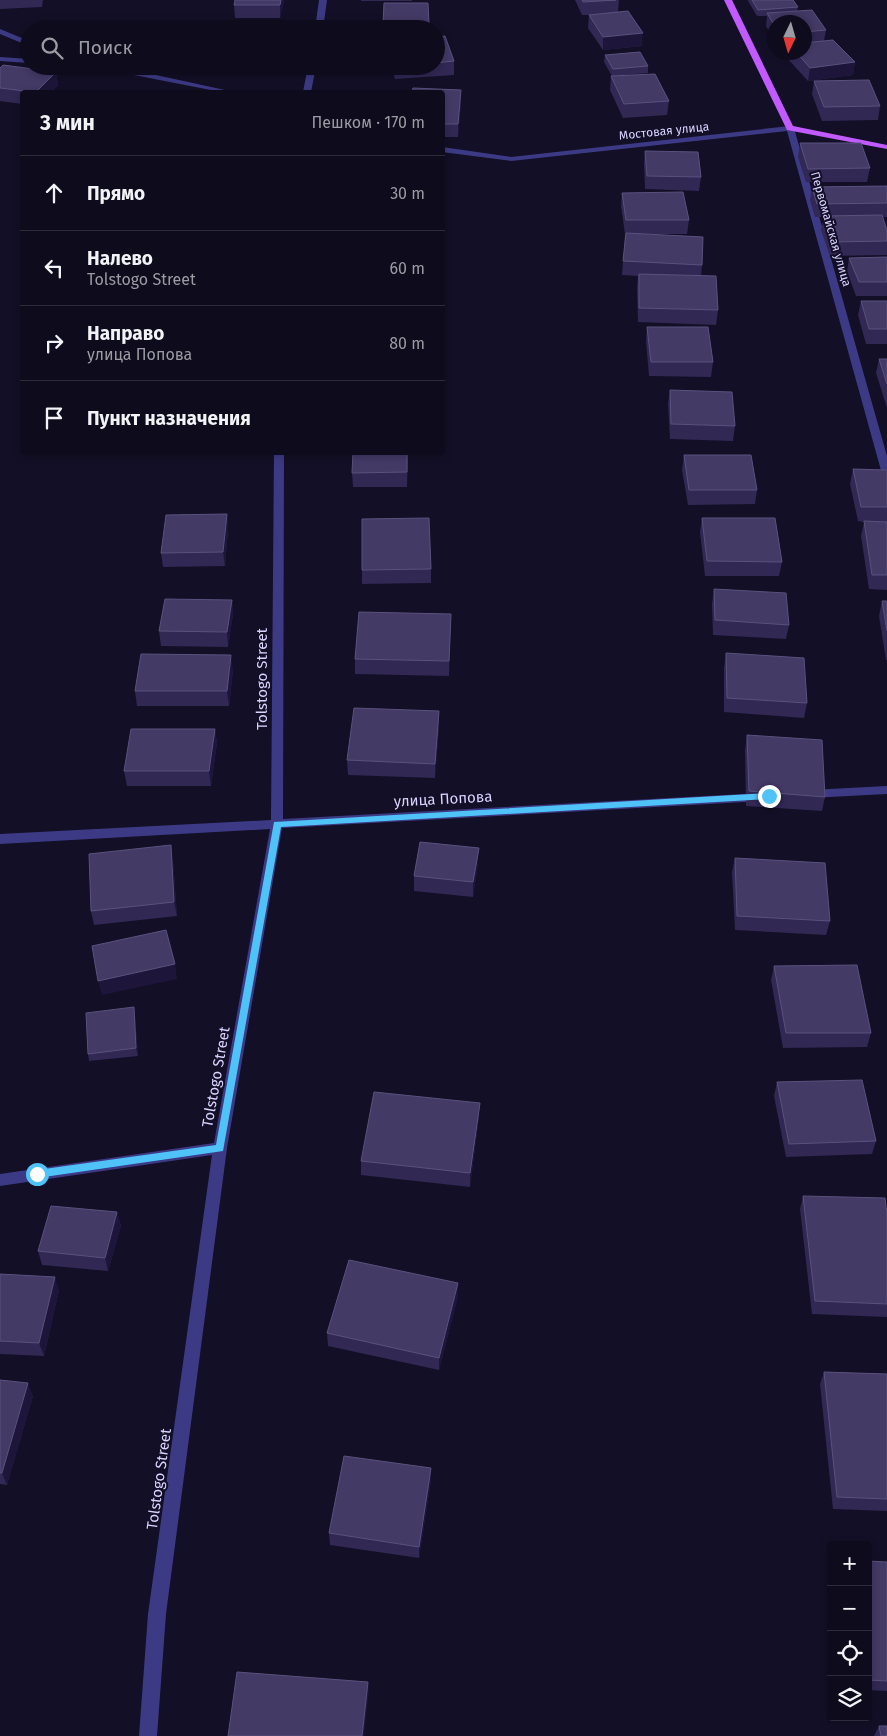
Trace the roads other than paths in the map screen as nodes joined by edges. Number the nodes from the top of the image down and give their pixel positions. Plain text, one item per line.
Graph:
1 (323, 0) edge
2 (728, 0) edge
3 (320, 20) edge
4 (0, 31) edge
5 (20, 40) edge
6 (0, 60) edge
7 (20, 61) edge
8 (144, 75) edge
9 (310, 75) edge
10 (220, 90) edge
11 (307, 90) edge
12 (790, 128) junction
13 (887, 147) edge
14 (445, 149) edge
15 (279, 455) edge
16 (887, 474) edge
17 (887, 790) edge
18 (798, 795) edge
19 (779, 796) edge
20 (277, 824) junction
21 (0, 839) edge
22 (220, 1148) junction
23 (0, 1180) edge
24 (148, 1736) edge

1 - 3 street
2 - 12 main road, Первомайская улица
4 - 5 street
6 - 7 street
8 - 10 street
9 - 11 street
12 - 13 main road, Мостовая улица
12 - 14 street, Мостовая улица
12 - 16 street, Первомайская улица
15 - 20 street, Tolstogo Street
17 - 18 street
19 - 20 street, улица Попова
20 - 21 street, улица Попова
20 - 22 street, Tolstogo Street
22 - 23 street
22 - 24 street, Tolstogo Street

